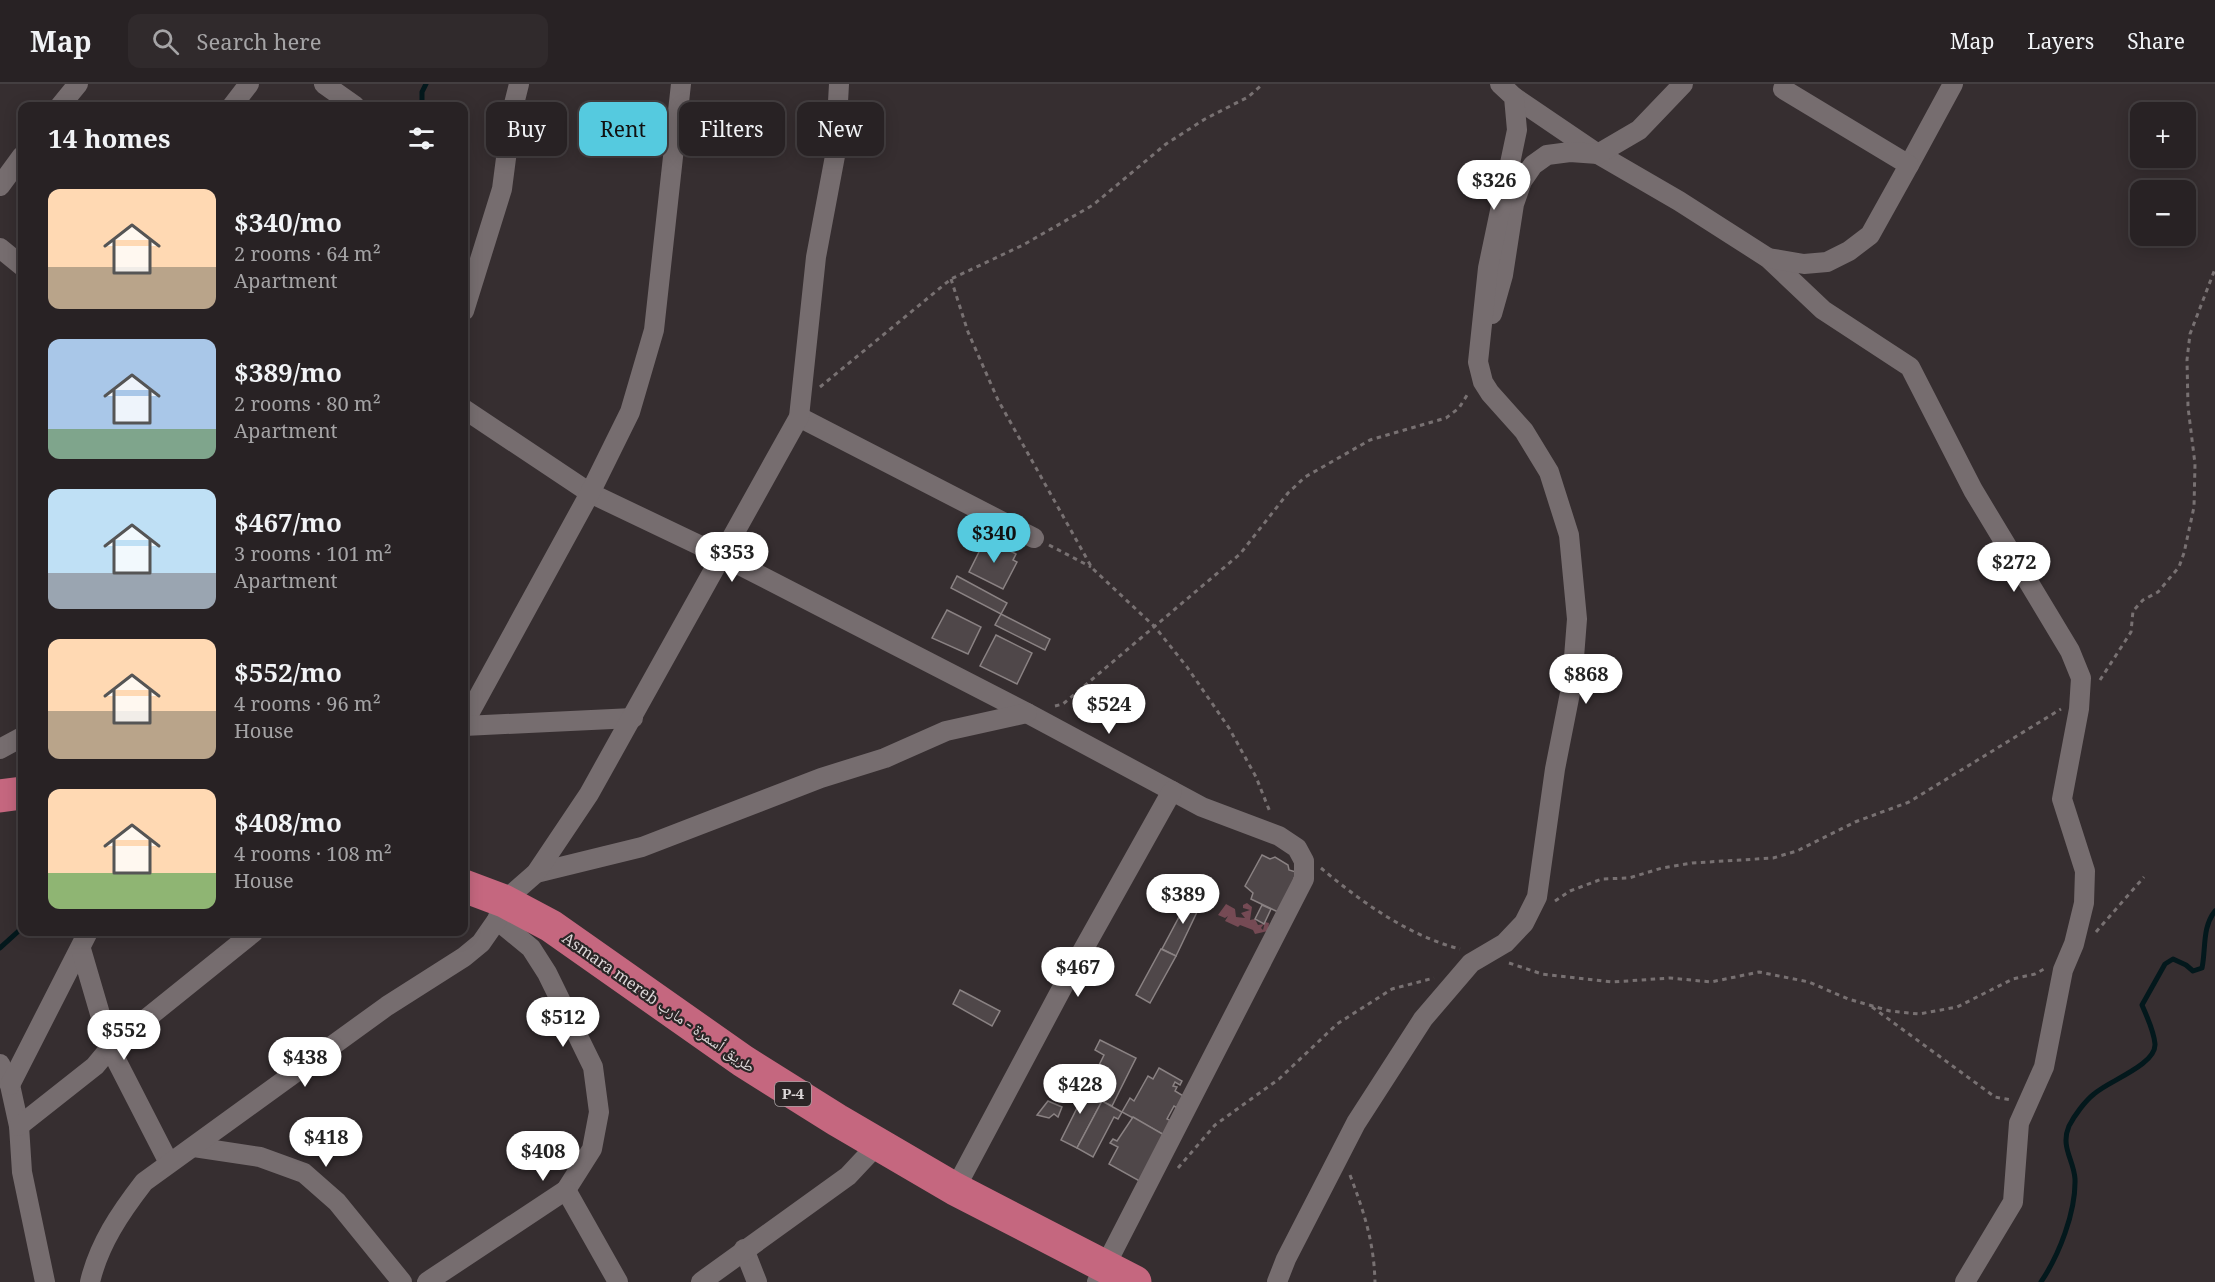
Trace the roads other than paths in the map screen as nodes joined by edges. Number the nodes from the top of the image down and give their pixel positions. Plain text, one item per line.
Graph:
1 (78, 84) edge
2 (249, 84) edge
3 (324, 84) edge
4 (519, 84) edge
5 (681, 84) edge
6 (839, 84) edge
7 (1683, 84) edge
8 (1953, 84) edge
9 (1781, 86) edge
10 (1507, 91) edge
11 (63, 102) edge
12 (235, 102) edge
13 (349, 102) edge
14 (1598, 154) junction
15 (18, 161) edge
16 (1909, 165) junction
17 (0, 186) edge
18 (0, 248) edge
19 (1768, 258) junction
20 (18, 264) edge
21 (468, 298) edge
22 (1478, 362) junction
23 (800, 410) junction
24 (468, 412) edge
25 (590, 493) junction
26 (1034, 538) road end
27 (722, 556) junction
28 (1028, 713) junction
29 (468, 718) edge
30 (633, 718) junction
31 (468, 725) edge
32 (18, 738) edge
33 (0, 749) edge
34 (1172, 791) junction
35 (536, 873) junction
36 (468, 889) edge
37 (501, 910) junction
38 (249, 936) edge
39 (84, 940) edge
40 (110, 1048) junction
41 (0, 1064) edge
42 (10, 1085) junction
43 (19, 1126) junction
44 (878, 1144) junction
45 (194, 1148) junction
46 (169, 1163) junction
47 (955, 1189) junction
48 (566, 1190) junction
49 (744, 1249) junction
50 (1100, 1274) edge
51 (45, 1282) edge
52 (90, 1282) edge
53 (402, 1282) edge
54 (427, 1282) edge
55 (618, 1282) edge
56 (701, 1282) edge
57 (758, 1282) edge
58 (1136, 1282) edge
59 (1277, 1282) edge
60 (1965, 1282) edge

1 - 11 street
2 - 12 street
3 - 13 street
4 - 21 street
5 - 25 street
6 - 23 street
7 - 14 street
8 - 16 street
9 - 16 street
10 - 14 street
10 - 22 street
14 - 19 street
14 - 22 street
15 - 17 street
16 - 19 street
18 - 20 street
19 - 60 street
22 - 59 street
23 - 26 street
23 - 27 street
24 - 25 street
25 - 27 street
25 - 29 street
27 - 28 street
27 - 30 street
28 - 34 street
28 - 35 street
30 - 31 street
30 - 35 street
32 - 33 street
34 - 47 street
34 - 50 street
35 - 37 street
36 - 37 highway, Asmara mereb طريق أسمرة - مارب / P-4
37 - 44 highway, Asmara mereb طريق أسمرة - مارب / P-4
37 - 45 street
37 - 48 street
38 - 40 street
39 - 40 street
39 - 42 street
40 - 43 street
40 - 46 street
41 - 42 street
42 - 43 street
43 - 51 street
44 - 47 highway, Asmara mereb طريق أسمرة - مارب / P-4
44 - 49 street
45 - 46 street
45 - 53 street
46 - 52 street
47 - 50 highway, Asmara mereb طريق أسمرة - مارب / P-4
48 - 54 street
48 - 55 street
49 - 56 street
49 - 57 street
50 - 58 highway, Asmara mereb طريق أسمرة - مارب / P-4

